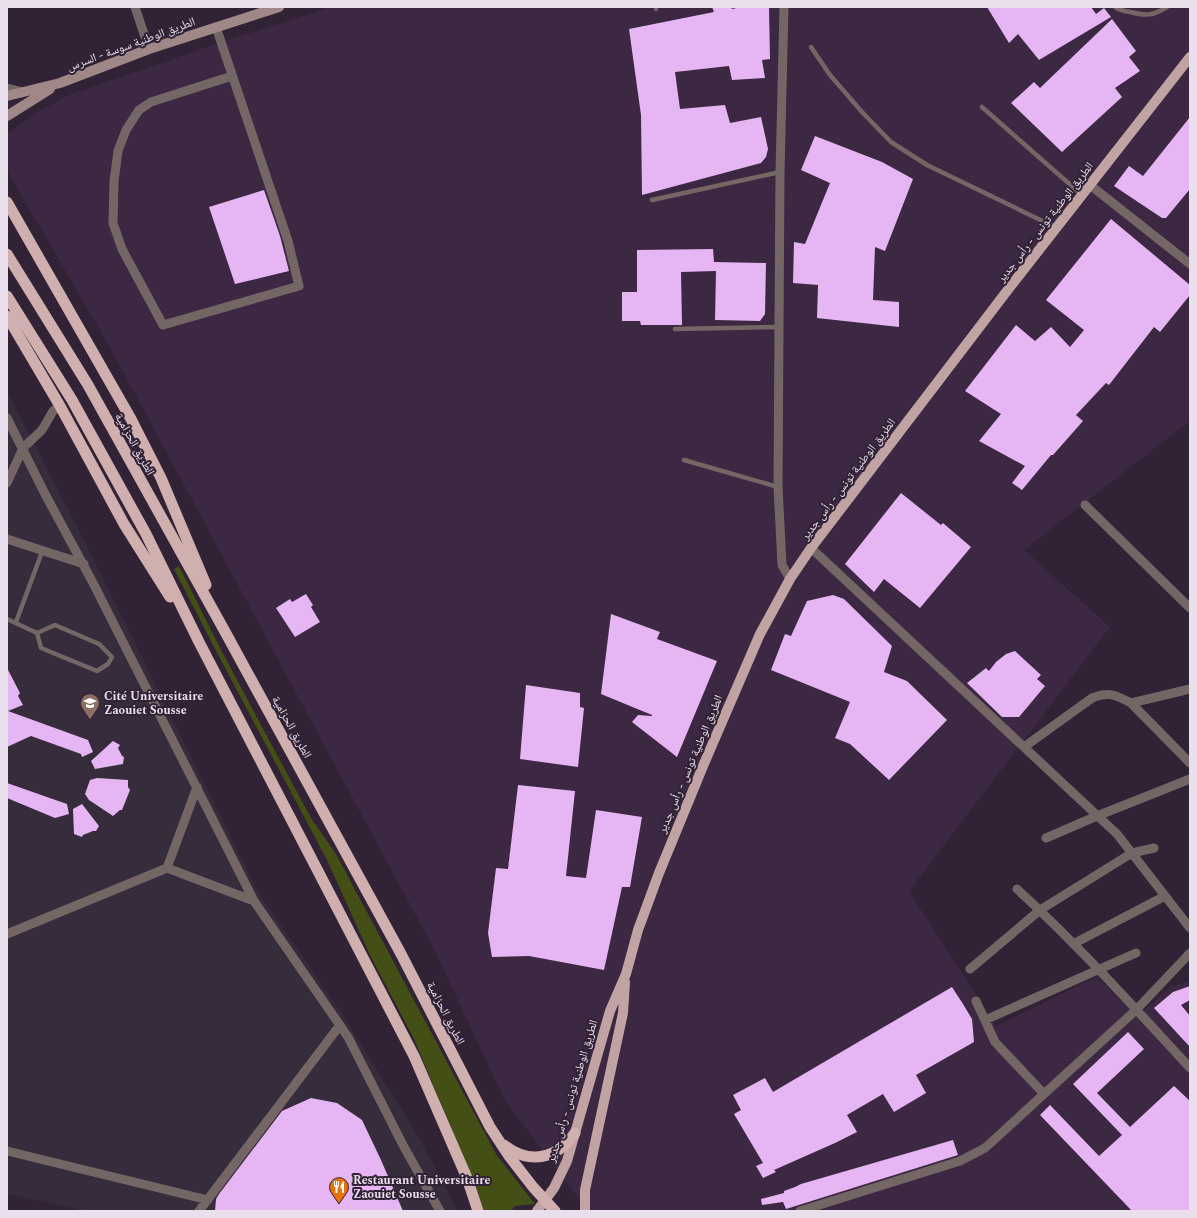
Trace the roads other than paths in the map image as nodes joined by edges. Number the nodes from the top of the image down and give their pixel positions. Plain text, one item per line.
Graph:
1 (135, 7) edge
2 (279, 7) edge
3 (784, 7) edge
4 (1115, 7) edge
5 (1167, 7) edge
6 (216, 27) junction
7 (811, 47) dead end
8 (149, 49) junction
9 (1190, 56) edge
10 (232, 76) junction
11 (60, 83) junction
12 (7, 88) edge
13 (25, 92) junction
14 (7, 96) edge
15 (982, 107) dead end
16 (7, 116) edge
17 (780, 172) junction
18 (1090, 185) junction
19 (1082, 195) junction
20 (652, 200) dead end
21 (7, 202) edge
22 (1057, 228) junction
23 (7, 254) edge
24 (1190, 264) edge
25 (8, 297) edge
26 (7, 316) edge
27 (779, 327) junction
28 (675, 329) dead end
29 (60, 406) junction
30 (7, 418) edge
31 (23, 448) junction
32 (684, 460) dead end
33 (7, 483) edge
34 (778, 487) junction
35 (1085, 505) dead end
36 (7, 540) edge
37 (811, 548) junction
38 (42, 552) junction
39 (84, 564) junction
40 (790, 579) junction
41 (1190, 608) edge
42 (7, 618) edge
43 (16, 622) junction
44 (223, 628) junction
45 (37, 633) junction
46 (199, 642) junction
47 (1190, 689) edge
48 (1131, 704) junction
49 (1024, 747) junction
50 (1190, 763) edge
51 (1190, 779) edge
52 (197, 787) junction
53 (1097, 816) junction
54 (1046, 838) dead end
55 (1154, 848) dead end
56 (1132, 853) junction
57 (167, 868) junction
58 (1017, 889) dead end
59 (1165, 896) junction
60 (254, 901) junction
61 (1040, 910) junction
62 (1190, 928) edge
63 (7, 934) edge
64 (1073, 944) junction
65 (1136, 953) dead end
66 (1190, 953) edge
67 (970, 969) dead end
68 (1098, 970) junction
69 (626, 974) junction
70 (976, 1001) dead end
71 (1137, 1010) junction
72 (985, 1020) junction
73 (340, 1025) junction
74 (1190, 1068) edge
75 (1044, 1094) junction
76 (575, 1133) junction
77 (502, 1144) junction
78 (7, 1151) edge
79 (208, 1200) junction
80 (546, 1200) junction
81 (201, 1210) edge
82 (440, 1211) edge
83 (478, 1211) edge
84 (537, 1211) edge
85 (555, 1211) edge
86 (585, 1211) edge
87 (800, 1211) edge

1 - 8 street
2 - 6 main road, الطريق الوطنية سوسة - السرس
3 - 17 street
4 - 5 lane
6 - 8 main road, الطريق الوطنية سوسة - السرس
6 - 10 street
7 - 22 lane
8 - 11 main road, الطريق الوطنية سوسة - السرس
9 - 18 main road, الطريق الوطنية تونس - رأس جدير
10 - 10 street
11 - 13 main road, الطريق الوطنية سوسة - السرس
11 - 16 main road, الطريق الوطنية سوسة - السرس
12 - 13 street
13 - 14 main road, الطريق الوطنية سوسة - السرس
15 - 19 lane
17 - 20 lane
17 - 27 street
18 - 19 main road, الطريق الوطنية تونس - رأس جدير
18 - 24 street
19 - 22 main road, الطريق الوطنية تونس - رأس جدير
21 - 44 highway
22 - 37 main road, الطريق الوطنية تونس - رأس جدير
23 - 44 highway, الطريق الحزامية
25 - 46 highway
26 - 29 highway
27 - 28 lane
27 - 34 street
29 - 31 street
29 - 46 highway
30 - 31 street
31 - 33 street
31 - 39 street
32 - 34 lane
34 - 40 street
35 - 41 street
36 - 38 street
37 - 40 main road, الطريق الوطنية تونس - رأس جدير
37 - 49 street
38 - 39 street
38 - 43 lane
39 - 52 street
40 - 69 main road, الطريق الوطنية تونس - رأس جدير
42 - 43 lane
43 - 45 lane
44 - 77 highway, الطريق الحزامية
45 - 45 lane
46 - 83 highway
47 - 48 street
48 - 49 street
48 - 50 street
49 - 53 street
51 - 53 street
52 - 57 street
52 - 60 street
53 - 54 street
53 - 56 street
55 - 56 street
56 - 59 street
56 - 61 street
57 - 60 street
57 - 63 street
58 - 61 street
59 - 62 street
59 - 64 street
60 - 73 street
61 - 64 street
61 - 67 street
64 - 68 street
65 - 68 street
66 - 71 street
68 - 71 street
68 - 72 street
69 - 76 main road, الطريق الوطنية تونس - رأس جدير
69 - 86 main road, الطريق الوطنية تونس - رأس جدير
70 - 72 street
71 - 74 street
71 - 75 street
72 - 75 street
73 - 79 street
73 - 82 street
75 - 87 street
76 - 77 highway
76 - 80 main road, الطريق الوطنية تونس - رأس جدير
77 - 80 highway, الطريق الحزامية
78 - 79 street
79 - 81 street
80 - 84 main road, الطريق الوطنية تونس - رأس جدير
80 - 85 highway, الطريق الحزامية

